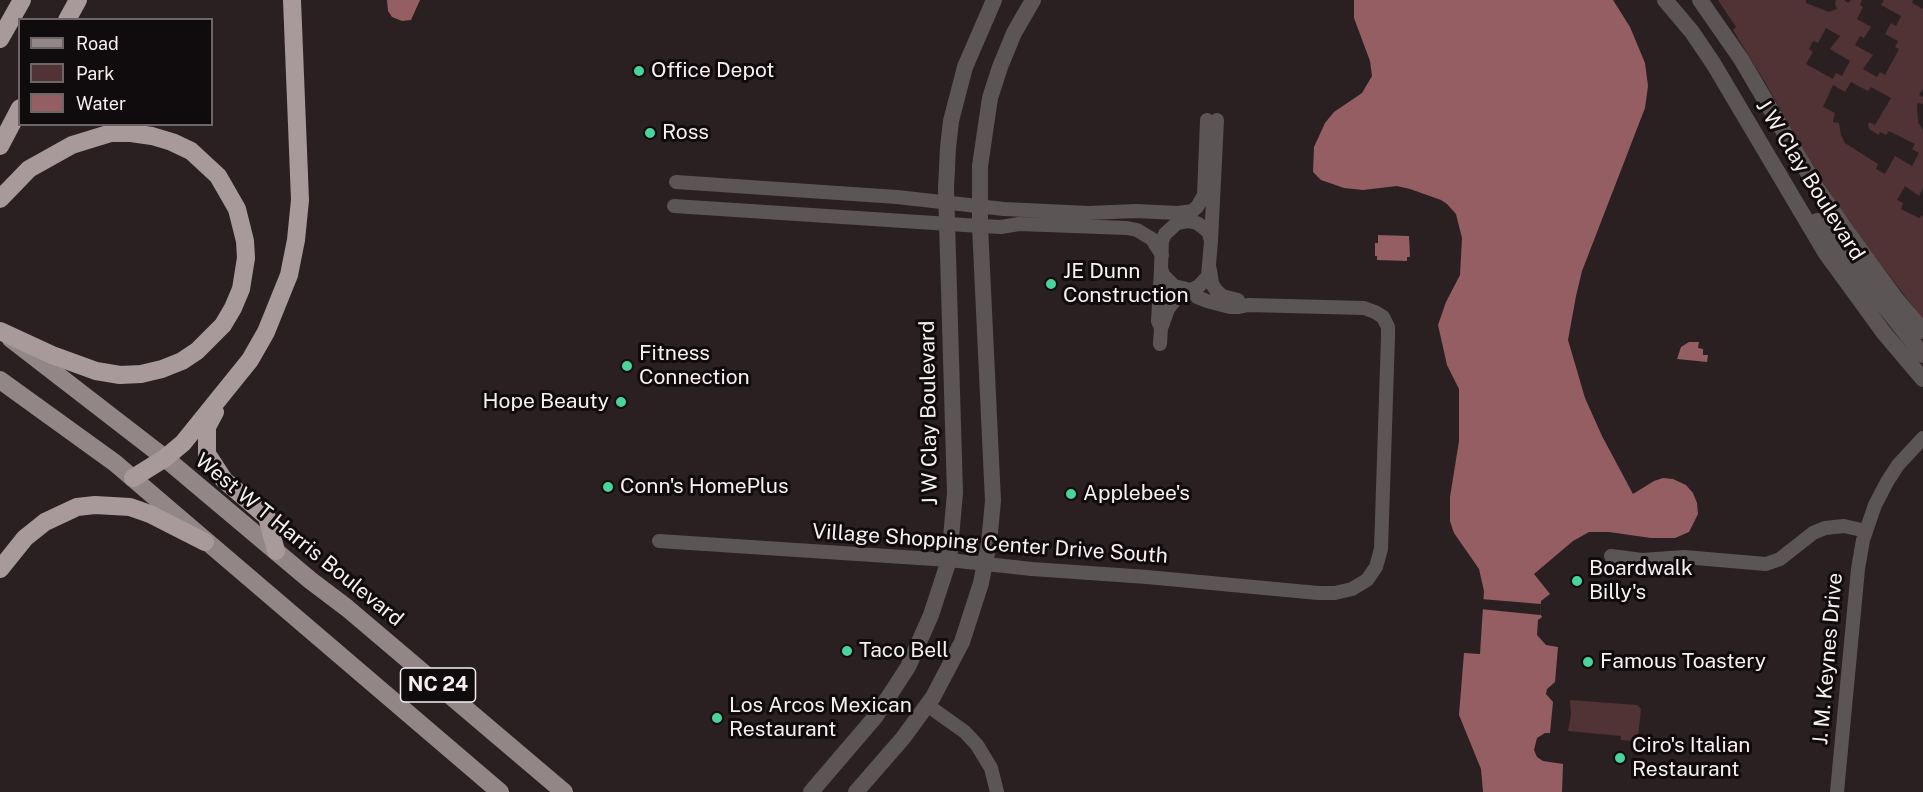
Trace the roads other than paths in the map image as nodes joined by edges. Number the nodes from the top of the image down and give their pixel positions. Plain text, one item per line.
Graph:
1 (22, 0) edge
2 (78, 0) edge
3 (292, 0) edge
4 (994, 0) edge
5 (1033, 0) edge
6 (1665, 0) edge
7 (1700, 0) edge
8 (69, 18) edge
9 (0, 39) edge
10 (18, 112) edge
11 (0, 146) edge
12 (676, 182) dead end
13 (1783, 182) junction
14 (0, 199) edge
15 (946, 202) junction
16 (674, 206) dead end
17 (980, 207) junction
18 (1193, 211) junction
19 (1177, 223) junction
20 (947, 224) junction
21 (980, 226) junction
22 (1211, 241) junction
23 (1161, 261) junction
24 (1210, 268) junction
25 (1187, 290) junction
26 (1248, 305) junction
27 (1161, 328) junction
28 (0, 331) edge
29 (1923, 331) edge
30 (1160, 345) dead end
31 (1923, 355) edge
32 (1923, 379) edge
33 (0, 380) edge
34 (227, 389) junction
35 (1923, 438) edge
36 (165, 458) junction
37 (133, 478) junction
38 (1866, 531) junction
39 (659, 541) dead end
40 (205, 542) junction
41 (276, 551) junction
42 (1611, 556) dead end
43 (949, 560) junction
44 (985, 564) junction
45 (0, 569) edge
46 (927, 705) junction
47 (500, 792) edge
48 (564, 792) edge
49 (811, 792) edge
50 (856, 792) edge
51 (997, 792) edge
52 (1837, 792) edge

1 - 9 highway
2 - 8 highway
3 - 34 highway
4 - 15 street, J W Clay Boulevard
5 - 17 street
6 - 13 street, J W Clay Boulevard
7 - 29 street, J W Clay Boulevard
10 - 11 highway
12 - 15 street
13 - 31 street
13 - 32 street, J W Clay Boulevard
14 - 28 highway
15 - 17 street
15 - 20 street, J W Clay Boulevard
16 - 20 street
17 - 18 street
17 - 21 street
18 - 19 street
18 - 22 street
19 - 22 street
19 - 23 street
20 - 21 street
20 - 43 street, J W Clay Boulevard
21 - 23 street
21 - 44 street
22 - 24 street
23 - 25 street
23 - 27 street
24 - 25 street
24 - 26 street
25 - 26 street, Village Shopping Center Drive South
25 - 27 street
26 - 44 street, Village Shopping Center Drive South
27 - 30 street
28 - 36 main road, West W T Harris Boulevard / NC 24
33 - 37 main road, NC 24
34 - 36 highway
34 - 41 highway
35 - 38 street, J. M. Keynes Drive
36 - 37 highway
36 - 41 main road, West W T Harris Boulevard / NC 24
37 - 40 main road, NC 24
38 - 42 street
38 - 52 street, J. M. Keynes Drive
39 - 43 street, Village Shopping Center Drive South
40 - 45 highway
40 - 47 main road, NC 24
41 - 48 main road, West W T Harris Boulevard / NC 24
43 - 44 street, Village Shopping Center Drive South
43 - 49 street, J W Clay Boulevard
44 - 46 street
46 - 50 street
46 - 51 street

